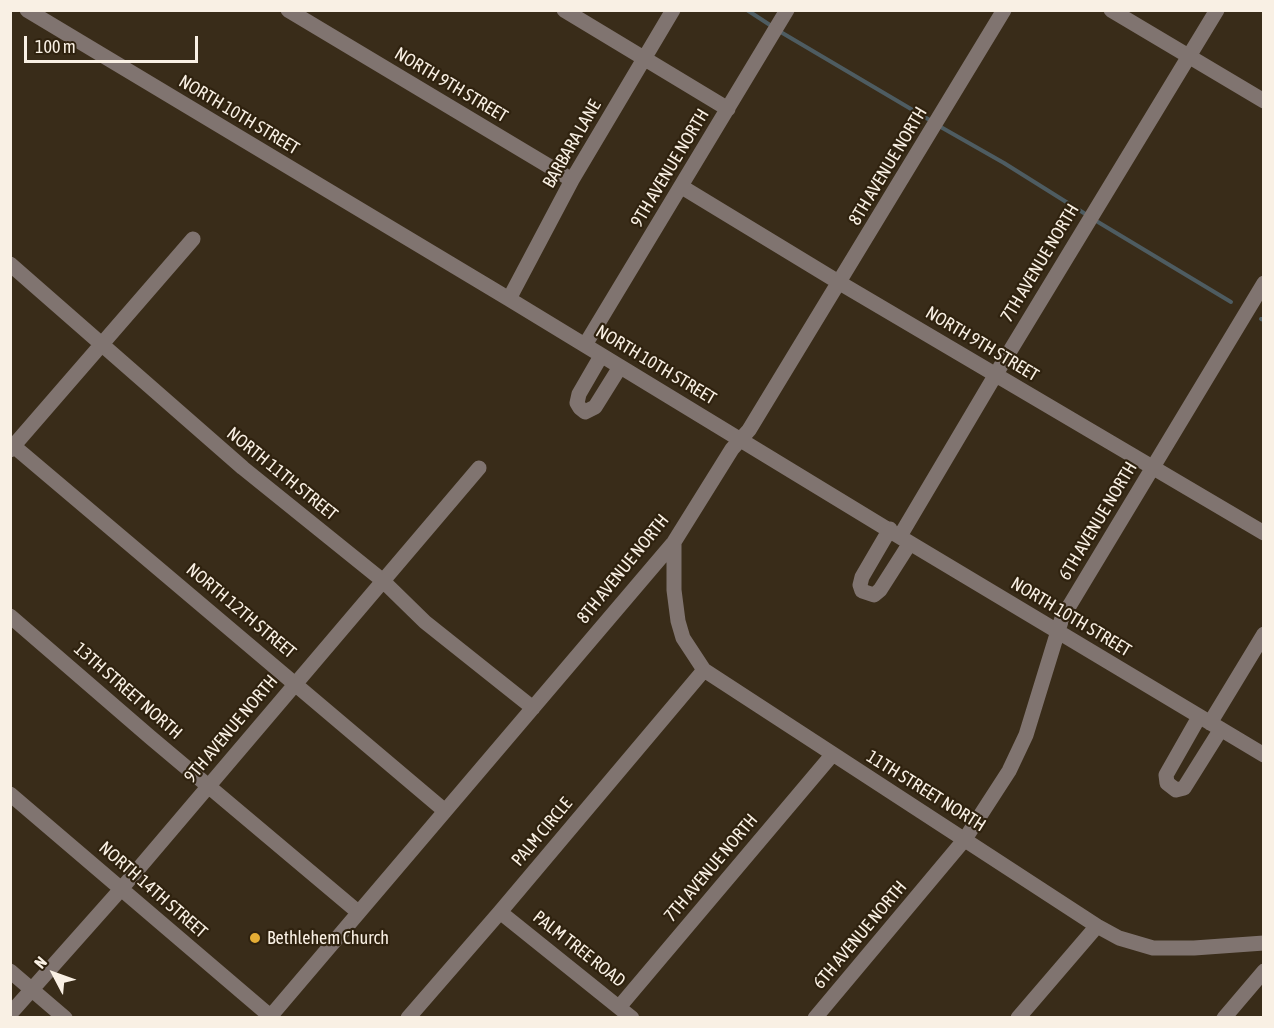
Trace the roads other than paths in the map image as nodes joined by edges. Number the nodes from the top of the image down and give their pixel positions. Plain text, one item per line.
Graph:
1 (288, 10) edge
2 (564, 10) edge
3 (673, 10) edge
4 (787, 10) edge
5 (1004, 10) edge
6 (1111, 10) edge
7 (1217, 10) edge
8 (28, 11) edge
9 (1189, 57) junction
10 (644, 58) junction
11 (1263, 101) edge
12 (728, 109) junction
13 (572, 180) junction
14 (681, 187) junction
15 (193, 239) dead end
16 (10, 264) edge
17 (840, 283) junction
18 (1263, 283) edge
19 (509, 298) junction
20 (101, 345) junction
21 (585, 345) junction
22 (601, 356) junction
23 (620, 367) junction
24 (996, 374) junction
25 (741, 440) junction
26 (12, 446) edge
27 (479, 468) dead end
28 (1152, 468) junction
29 (1263, 533) edge
30 (900, 536) junction
31 (674, 542) junction
32 (382, 580) junction
33 (10, 616) edge
34 (1058, 631) junction
35 (1263, 634) edge
36 (704, 670) junction
37 (296, 684) junction
38 (533, 708) junction
39 (1210, 723) junction
40 (832, 755) junction
41 (1263, 755) edge
42 (208, 786) junction
43 (10, 794) edge
44 (445, 811) junction
45 (965, 839) junction
46 (122, 888) junction
47 (358, 912) junction
48 (500, 912) junction
49 (1096, 926) junction
50 (1263, 943) edge
51 (10, 971) edge
52 (1263, 971) edge
53 (33, 990) junction
54 (620, 1006) junction
55 (10, 1014) edge
56 (65, 1017) edge
57 (270, 1017) edge
58 (408, 1017) edge
59 (632, 1017) edge
60 (815, 1017) edge
61 (1018, 1017) edge
62 (1224, 1017) edge

1 - 13 street, NORTH 9TH STREET
2 - 10 street
3 - 10 street, BARBARA LANE
4 - 12 street, 9TH AVENUE NORTH
5 - 17 street, 8TH AVENUE NORTH
6 - 9 street
7 - 9 street, 7TH AVENUE NORTH
8 - 19 street, NORTH 10TH STREET
9 - 11 street
9 - 24 street, 7TH AVENUE NORTH
10 - 12 street
10 - 13 street, BARBARA LANE
12 - 14 street, 9TH AVENUE NORTH
13 - 19 street, BARBARA LANE
14 - 17 street, NORTH 9TH STREET
14 - 21 street, 9TH AVENUE NORTH
15 - 20 street
16 - 20 street, NORTH 11TH STREET
17 - 24 street, NORTH 9TH STREET
17 - 25 street, 8TH AVENUE NORTH
18 - 28 street, 6TH AVENUE NORTH
19 - 21 street, NORTH 10TH STREET
20 - 26 street
20 - 32 street, NORTH 11TH STREET
21 - 22 street, NORTH 10TH STREET
22 - 23 street, NORTH 10TH STREET
22 - 23 street
23 - 25 street, NORTH 10TH STREET
24 - 28 street, NORTH 9TH STREET
24 - 30 street, 7TH AVENUE NORTH
25 - 30 street, NORTH 10TH STREET
25 - 31 street, 8TH AVENUE NORTH
26 - 37 street, NORTH 12TH STREET
27 - 32 street, 9TH AVENUE NORTH
28 - 29 street, NORTH 9TH STREET
28 - 34 street, 6TH AVENUE NORTH
30 - 34 street, NORTH 10TH STREET
31 - 36 street, 11TH STREET NORTH
31 - 38 street, 8TH AVENUE NORTH
32 - 37 street, 9TH AVENUE NORTH
32 - 38 street, NORTH 11TH STREET
33 - 42 street, 13TH STREET NORTH
34 - 39 street, NORTH 10TH STREET
34 - 45 street, 6TH AVENUE NORTH
35 - 39 street
36 - 40 street, 11TH STREET NORTH
36 - 48 street, PALM CIRCLE
37 - 42 street, 9TH AVENUE NORTH
37 - 44 street, NORTH 12TH STREET
38 - 44 street, 8TH AVENUE NORTH
39 - 41 street, NORTH 10TH STREET
40 - 45 street, 11TH STREET NORTH
40 - 54 street, 7TH AVENUE NORTH
42 - 46 street, 9TH AVENUE NORTH
42 - 47 street, 13TH STREET NORTH
43 - 46 street, NORTH 14TH STREET
44 - 47 street, 8TH AVENUE NORTH
45 - 49 street, 11TH STREET NORTH
45 - 60 street, 6TH AVENUE NORTH
46 - 53 street, 9TH AVENUE NORTH
46 - 57 street, NORTH 14TH STREET
47 - 57 street, 8TH AVENUE NORTH
48 - 54 street, PALM TREE ROAD
48 - 58 street, PALM CIRCLE
49 - 50 street, 11TH STREET NORTH
49 - 61 street
51 - 53 street
52 - 62 street
53 - 55 street, 9TH AVENUE NORTH
53 - 56 street
54 - 59 street, PALM TREE ROAD

